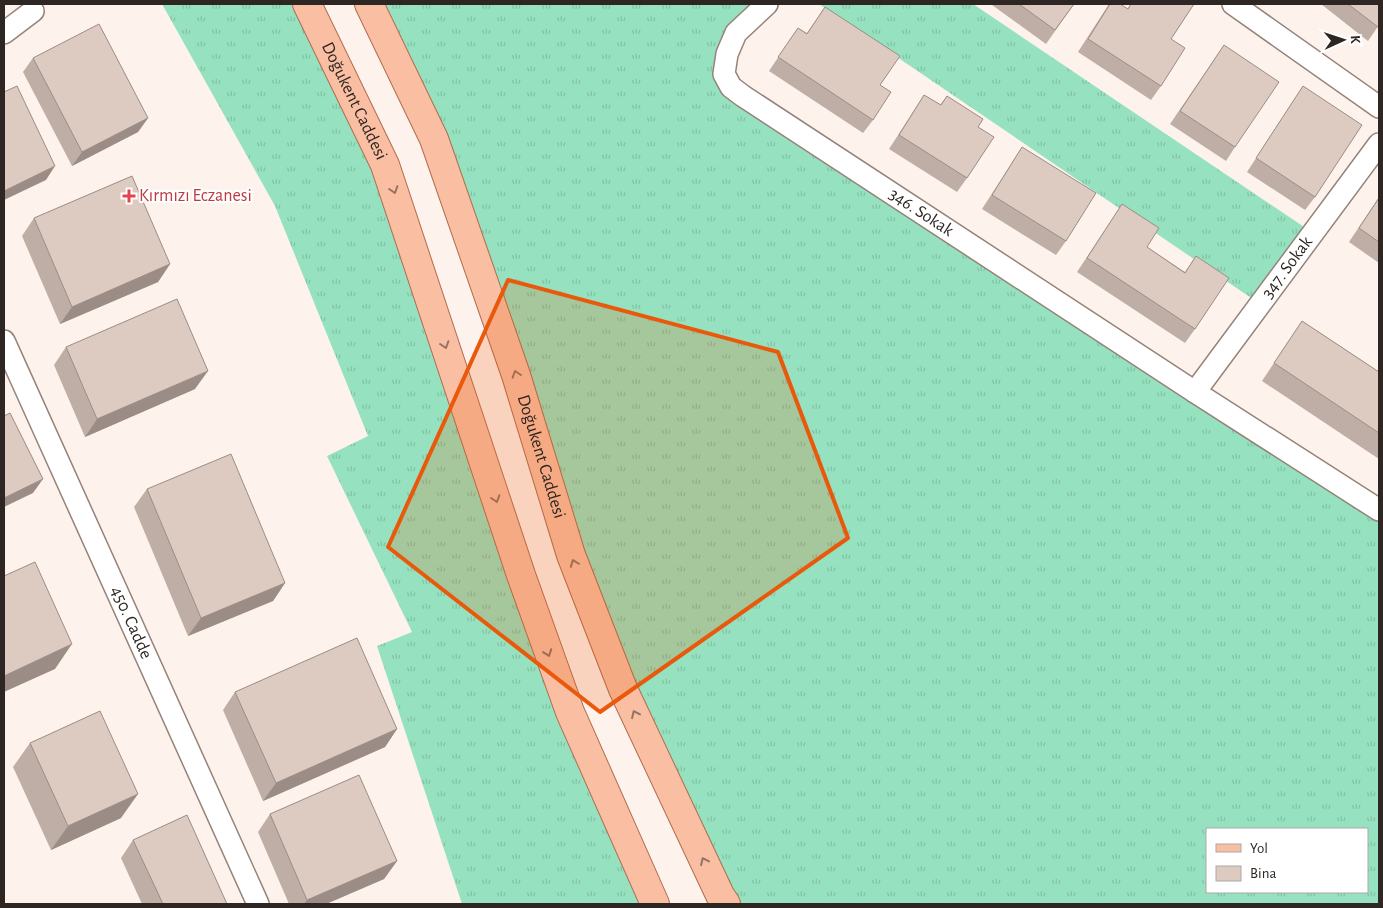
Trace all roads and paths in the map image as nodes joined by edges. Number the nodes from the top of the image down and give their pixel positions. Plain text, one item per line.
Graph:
1 (307, 4) edge
2 (369, 4) edge
3 (767, 4) edge
4 (1233, 4) edge
5 (33, 11) dead end
6 (4, 33) edge
7 (1379, 107) edge
8 (1379, 144) edge
9 (4, 341) edge
10 (1195, 392) junction
11 (1379, 510) edge
12 (258, 904) edge
13 (655, 904) edge
14 (726, 904) edge

1 -> 13 main road, Doğukent Caddesi
14 -> 2 main road, Doğukent Caddesi
3 - 10 street, 346. Sokak
4 - 7 street
5 - 6 street
8 - 10 street, 347. Sokak
9 - 12 street, 450. Cadde
10 - 11 street, 346. Sokak

